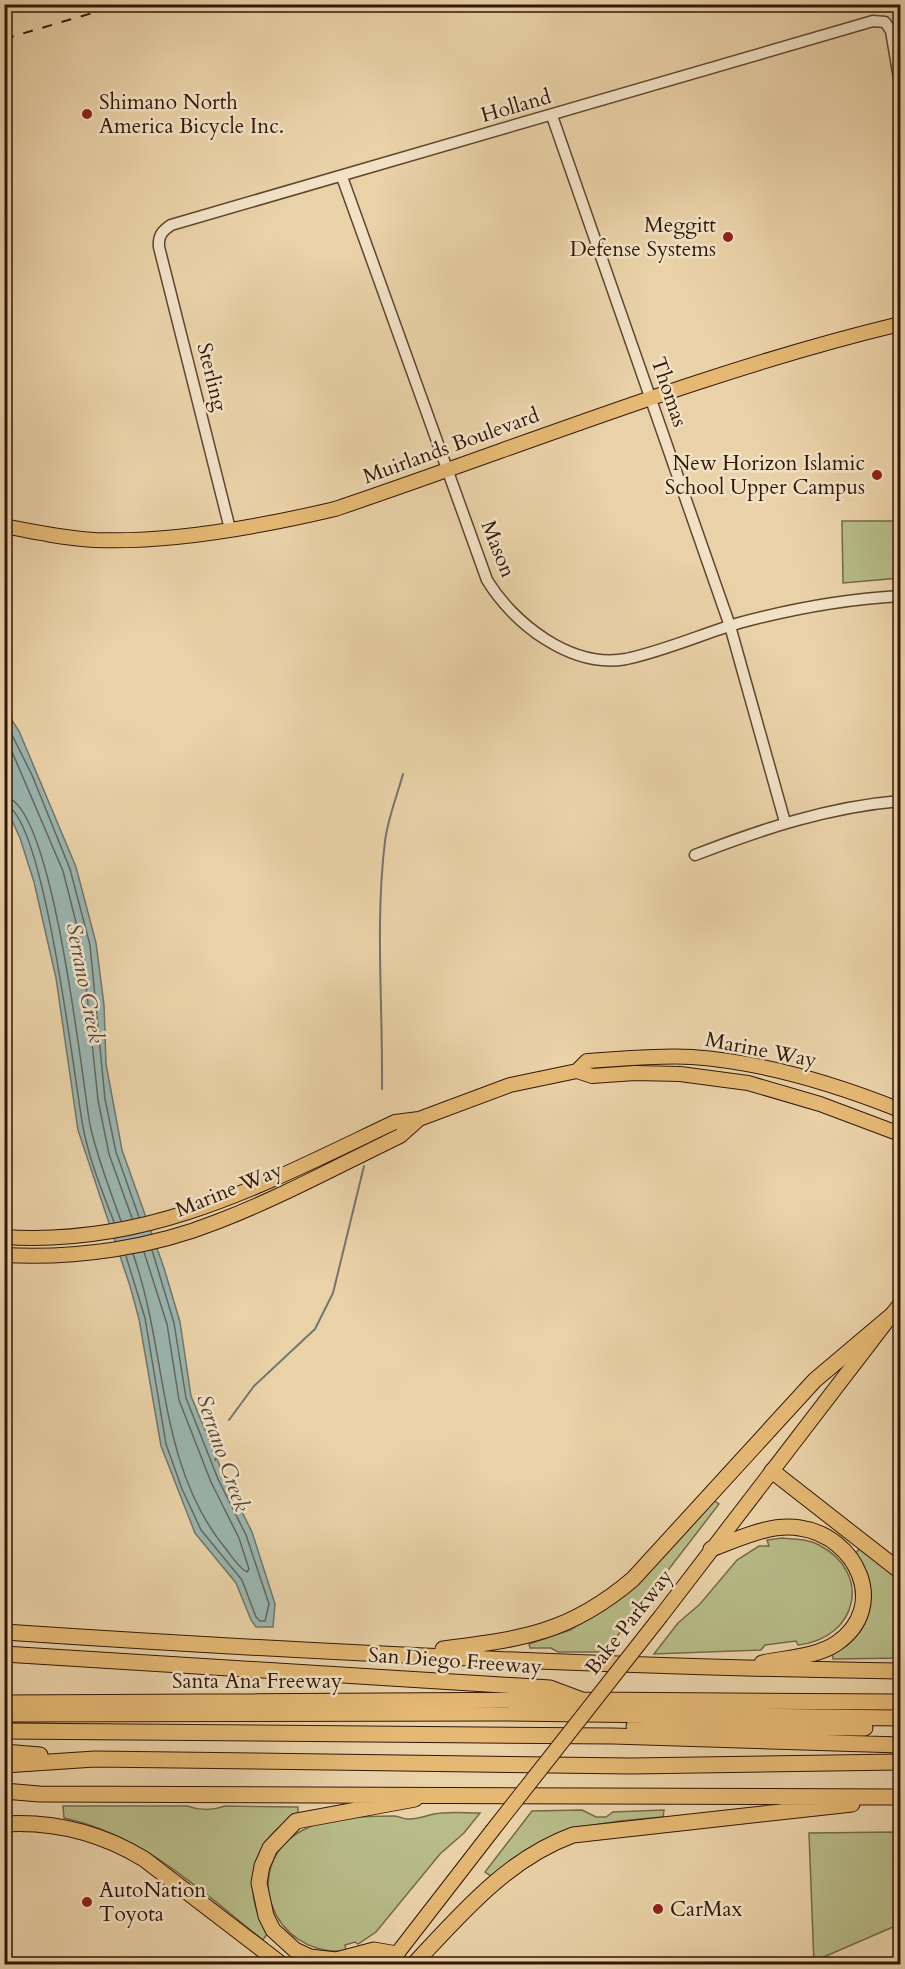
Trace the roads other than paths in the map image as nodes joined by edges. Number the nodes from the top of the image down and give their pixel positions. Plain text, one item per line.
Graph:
1 (900, 84) edge
2 (552, 116) junction
3 (342, 177) junction
4 (160, 235) joint
5 (900, 324) edge
6 (651, 399) junction
7 (448, 471) junction
8 (4, 526) edge
9 (230, 529) junction
10 (900, 596) edge
11 (730, 626) junction
12 (900, 801) edge
13 (785, 822) junction
14 (695, 855) dead end
15 (577, 1071) junction
16 (900, 1110) edge
17 (419, 1119) junction
18 (900, 1134) edge
19 (4, 1238) edge
20 (4, 1255) edge
21 (896, 1310) edge
22 (772, 1471) junction
23 (711, 1549) junction
24 (900, 1571) edge
25 (4, 1632) edge
26 (4, 1654) edge
27 (402, 1654) junction
28 (734, 1669) junction
29 (900, 1671) edge
30 (582, 1700) junction
31 (900, 1702) edge
32 (4, 1703) edge
33 (4, 1714) edge
34 (900, 1718) edge
35 (4, 1722) edge
36 (900, 1728) edge
37 (402, 1730) junction
38 (4, 1731) edge
39 (900, 1745) edge
40 (4, 1752) edge
41 (95, 1759) junction
42 (900, 1762) edge
43 (4, 1765) edge
44 (4, 1791) edge
45 (441, 1793) junction
46 (39, 1794) junction
47 (900, 1797) edge
48 (4, 1799) edge
49 (4, 1824) edge
50 (393, 1959) edge
51 (281, 1965) edge
52 (414, 1965) edge

1 - 2 street, Holland
2 - 3 street, Holland
2 - 6 street, Thomas
3 - 4 street, Holland
3 - 7 street, Mason
4 - 9 street, Sterling
5 - 6 main road, Muirlands Boulevard
6 - 7 main road, Muirlands Boulevard
6 - 11 street, Thomas
7 - 9 main road, Muirlands Boulevard
7 - 11 street, Mason
8 - 9 main road, Muirlands Boulevard
10 - 11 street, Mason
11 - 13 street, Thomas
12 - 13 street
13 - 14 street
15 - 16 main road, Marine Way
15 - 17 main road, Marine Way
15 - 18 main road, Marine Way
17 - 19 main road, Marine Way
17 - 20 main road, Marine Way
21 - 22 main road, Bake Parkway
21 - 27 highway
22 - 23 main road, Bake Parkway
22 - 24 highway
23 - 28 highway
23 - 50 main road, Bake Parkway, bridge
25 - 27 highway
26 - 30 highway, San Diego Freeway
27 - 28 highway
28 - 29 highway
30 - 31 highway, San Diego Freeway
30 - 32 highway, Santa Ana Freeway
33 - 34 highway
35 - 37 highway
36 - 37 highway
37 - 38 highway
37 - 39 highway
40 - 41 highway
41 - 42 highway
41 - 43 highway
44 - 46 highway
45 - 46 highway
45 - 47 highway
45 - 50 highway
46 - 48 highway
47 - 52 highway
49 - 51 highway

